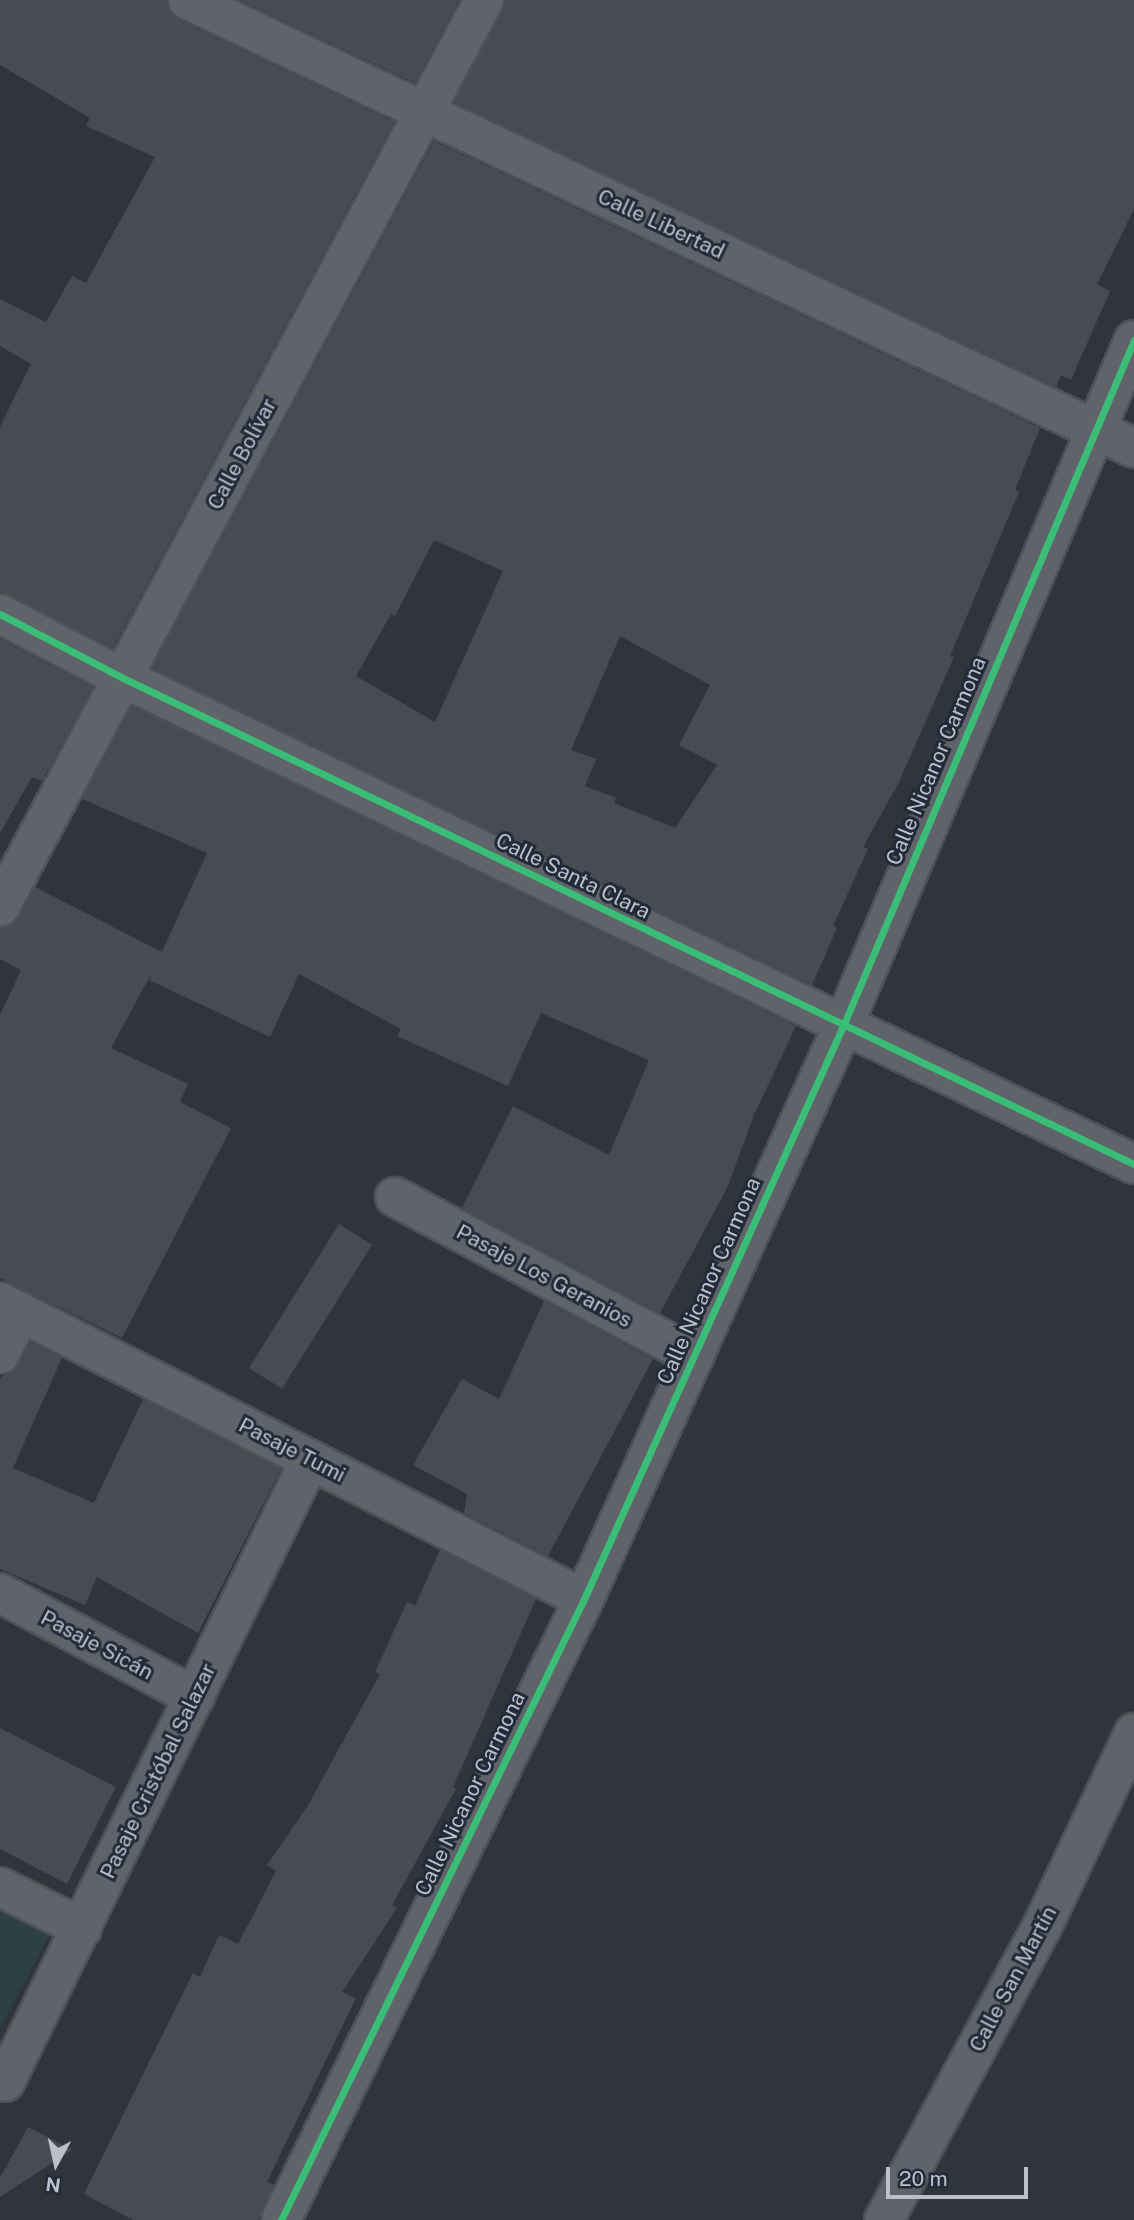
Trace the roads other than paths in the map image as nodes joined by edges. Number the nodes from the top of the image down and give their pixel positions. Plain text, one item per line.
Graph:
1 (188, 0) edge
2 (484, 0) edge
3 (427, 113) junction
4 (1134, 340) edge
5 (1096, 430) junction
6 (1134, 448) edge
7 (0, 614) edge
8 (121, 677) junction
9 (0, 907) edge
10 (843, 1026) junction
11 (1134, 1164) edge
12 (395, 1197) dead end
13 (10, 1307) edge
14 (0, 1354) edge
15 (694, 1356) junction
16 (310, 1460) junction
17 (0, 1593) edge
18 (584, 1600) junction
19 (195, 1697) junction
20 (1134, 1733) edge
21 (0, 1887) edge
22 (82, 1928) junction
23 (3, 2078) edge
24 (281, 2220) edge
25 (884, 2220) edge

1 - 3 street, Calle Libertad
2 - 3 street, Calle Bolívar
3 - 5 street, Calle Libertad
3 - 8 street, Calle Bolívar
4 - 5 street, Calle Nicanor Carmona
5 - 6 street, Calle Libertad
5 - 10 street, Calle Nicanor Carmona
7 - 8 street, Calle Santa Clara
8 - 9 street, Calle Bolívar
8 - 10 street, Calle Santa Clara
10 - 11 street, Calle Santa Clara
10 - 15 street, Calle Nicanor Carmona
12 - 15 street, Pasaje Los Geranios
13 - 14 street
13 - 16 street, Pasaje Tumi
15 - 18 street, Calle Nicanor Carmona
16 - 18 street, Pasaje Tumi
16 - 19 street, Pasaje Cristóbal Salazar
17 - 19 street, Pasaje Sicán
18 - 24 street, Calle Nicanor Carmona
19 - 22 street, Pasaje Cristóbal Salazar
20 - 25 street, Calle San Martín
21 - 22 street
22 - 23 street, Pasaje Cristóbal Salazar

